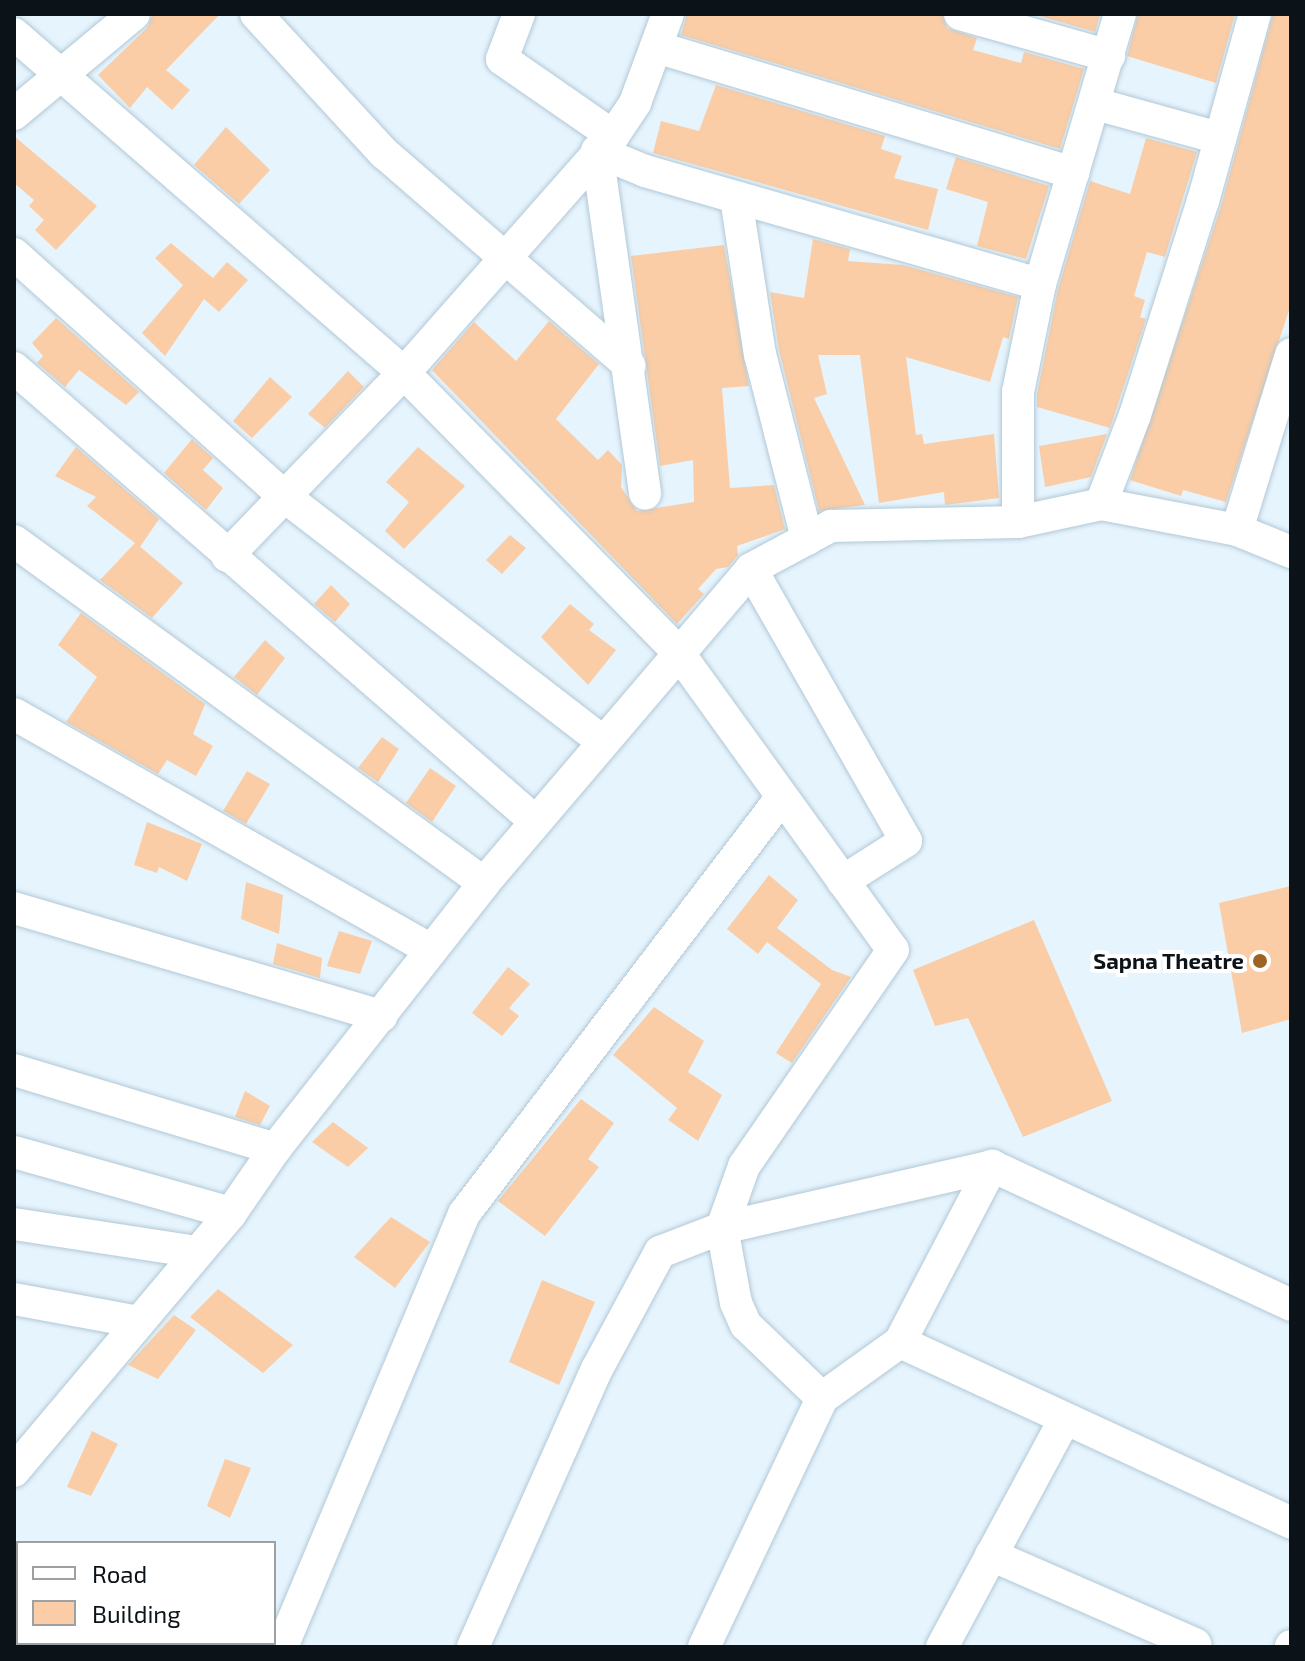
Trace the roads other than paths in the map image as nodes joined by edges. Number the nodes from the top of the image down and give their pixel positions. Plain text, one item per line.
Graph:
1 (134, 14) edge
2 (256, 14) edge
3 (519, 14) edge
4 (668, 14) edge
5 (960, 14) edge
6 (1120, 14) edge
7 (1255, 14) edge
8 (14, 34) edge
9 (656, 47) junction
10 (1109, 56) junction
11 (56, 76) junction
12 (1096, 104) junction
13 (14, 114) edge
14 (1219, 138) junction
15 (605, 143) junction
16 (1073, 173) junction
17 (736, 198) junction
18 (14, 254) edge
19 (503, 255) junction
20 (1040, 284) junction
21 (1291, 354) edge
22 (630, 366) junction
23 (14, 368) edge
24 (404, 373) junction
25 (645, 494) dead end
26 (284, 496) junction
27 (1101, 504) junction
28 (1018, 522) junction
29 (1237, 530) junction
30 (807, 539) junction
31 (14, 541) edge
32 (1291, 552) edge
33 (227, 556) junction
34 (751, 569) junction
35 (678, 652) junction
36 (14, 714) edge
37 (601, 740) junction
38 (782, 797) junction
39 (535, 821) junction
40 (843, 881) junction
41 (484, 883) junction
42 (14, 908) edge
43 (431, 950) junction
44 (381, 1016) junction
45 (14, 1070) edge
46 (275, 1149) junction
47 (14, 1152) edge
48 (992, 1166) junction
49 (231, 1213) junction
50 (14, 1224) edge
51 (722, 1228) junction
52 (197, 1252) junction
53 (14, 1299) edge
54 (1291, 1305) edge
55 (139, 1322) junction
56 (900, 1342) junction
57 (822, 1398) junction
58 (1064, 1420) junction
59 (14, 1471) edge
60 (1291, 1523) edge
61 (991, 1555) junction
62 (1195, 1644) dead end
63 (282, 1647) edge
64 (473, 1647) edge
65 (704, 1647) edge
66 (942, 1647) edge

1 - 11 street
2 - 19 street
3 - 15 street
4 - 9 street
5 - 10 street
6 - 10 street
7 - 14 street
8 - 11 street
9 - 15 street
9 - 16 street
10 - 12 street
11 - 13 street
11 - 24 street
12 - 14 street
12 - 16 street
14 - 27 street
15 - 17 street
15 - 19 street
15 - 22 street
16 - 20 street
17 - 20 street
17 - 30 street
18 - 26 street
19 - 22 street
19 - 24 street
20 - 28 street
21 - 29 street
22 - 25 street
23 - 33 street
24 - 26 street
24 - 35 street
26 - 33 street
26 - 37 street
27 - 28 street
27 - 29 street
28 - 30 street
29 - 32 street
30 - 34 street
31 - 41 street
33 - 39 street
34 - 35 street
34 - 40 street
35 - 37 street
35 - 38 street
36 - 43 street
37 - 39 street
38 - 40 street
38 - 63 street
39 - 41 street
40 - 51 street
41 - 43 street
42 - 44 street
43 - 44 street
44 - 46 street
45 - 46 street
46 - 49 street
47 - 49 street
48 - 51 street
48 - 54 street
48 - 56 street
49 - 52 street
50 - 52 street
51 - 57 street
51 - 64 street
52 - 55 street
53 - 55 street
55 - 59 street
56 - 57 street
56 - 58 street
57 - 65 street
58 - 60 street
58 - 61 street
61 - 62 street
61 - 66 street

